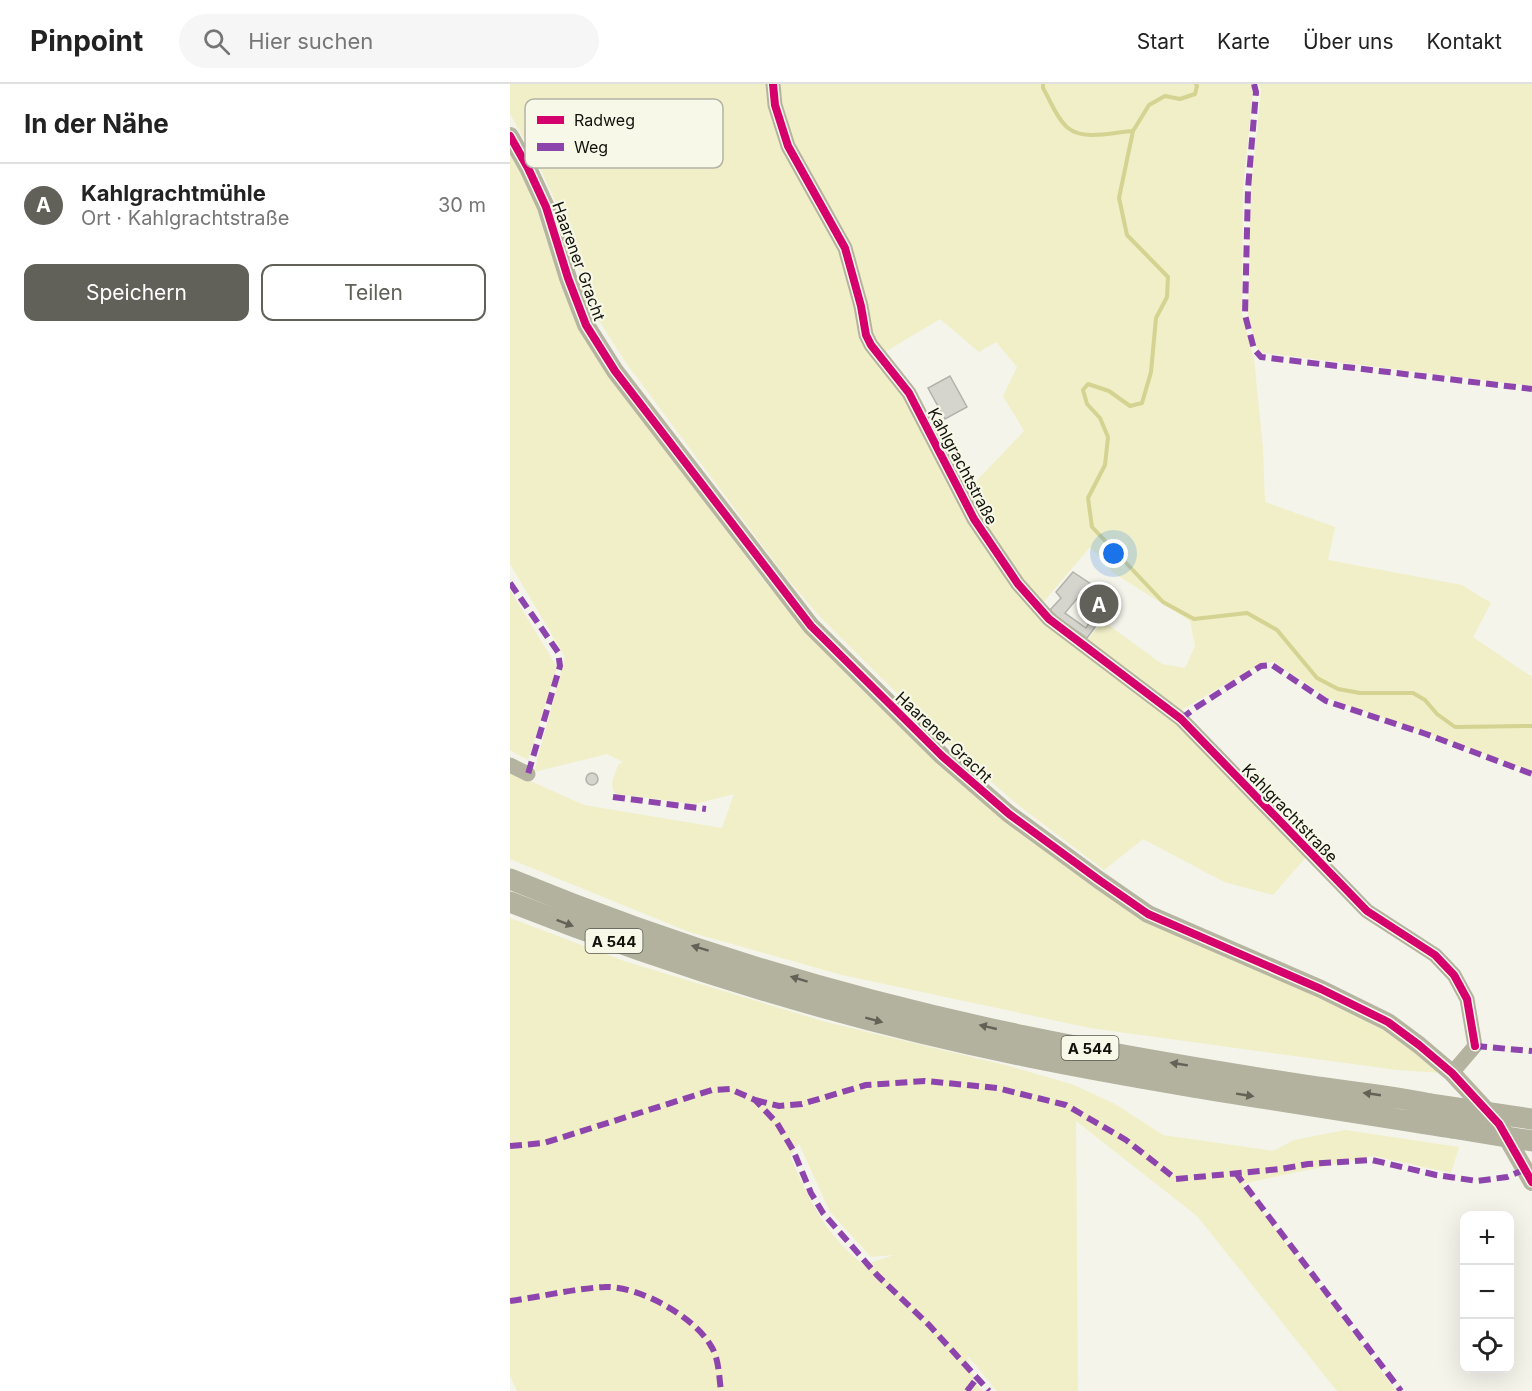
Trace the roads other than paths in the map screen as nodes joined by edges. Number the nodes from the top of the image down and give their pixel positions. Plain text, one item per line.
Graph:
1 (773, 84) edge
2 (510, 136) edge
3 (525, 163) edge
4 (528, 168) edge
5 (510, 765) edge
6 (528, 774) dead end
7 (510, 879) edge
8 (510, 902) edge
9 (1452, 1073) junction
10 (1532, 1119) edge
11 (1532, 1141) edge
12 (1532, 1182) edge

1 - 9 street, Kahlgrachtstraße
2 - 3 main road, Haarener Gracht
4 - 9 main road, Haarener Gracht
5 - 6 street
10 -> 7 highway, A 544, bridge
8 -> 11 highway, A 544, bridge
9 - 12 main road, Haarener Gracht

